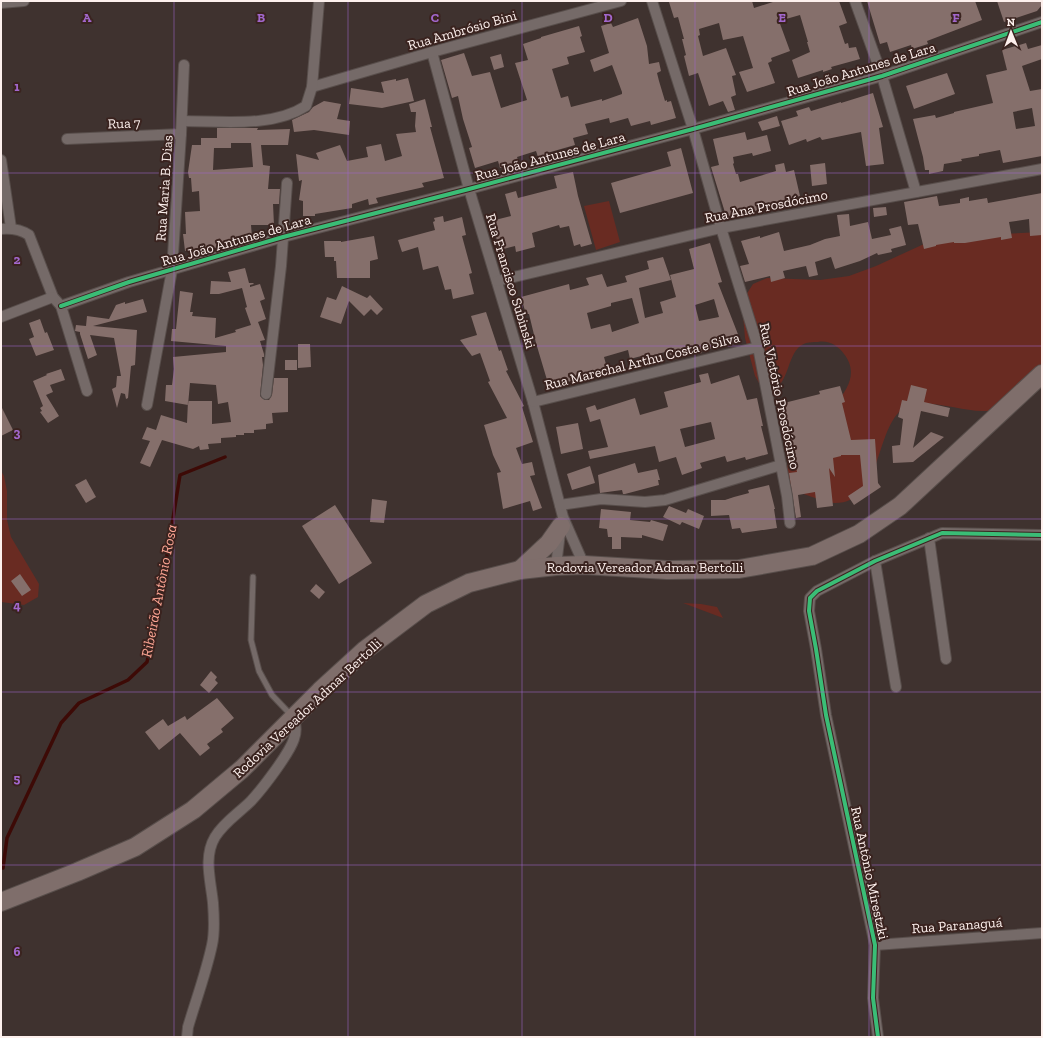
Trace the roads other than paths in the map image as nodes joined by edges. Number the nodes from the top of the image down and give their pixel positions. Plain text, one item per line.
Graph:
1 (24, 1) edge
2 (319, 1) edge
3 (621, 1) edge
4 (652, 1) edge
5 (855, 1) edge
6 (1, 3) edge
7 (1042, 22) edge
8 (432, 52) junction
9 (184, 65) dead end
10 (882, 76) junction
11 (312, 87) junction
12 (182, 120) junction
13 (693, 129) junction
14 (181, 134) junction
15 (67, 139) dead end
16 (1, 160) edge
17 (1042, 169) edge
18 (287, 183) dead end
19 (469, 189) junction
20 (916, 192) junction
21 (721, 228) junction
22 (6, 229) edge
23 (283, 237) junction
24 (172, 270) junction
25 (496, 281) junction
26 (53, 297) junction
27 (61, 306) junction
28 (1, 317) edge
29 (758, 347) junction
30 (1042, 374) edge
31 (87, 391) dead end
32 (266, 394) dead end
33 (533, 402) junction
34 (147, 406) dead end
35 (781, 465) junction
36 (560, 505) junction
37 (562, 521) junction
38 (790, 523) dead end
39 (1042, 535) edge
40 (929, 538) junction
41 (875, 561) junction
42 (584, 565) junction
43 (556, 566) junction
44 (520, 570) junction
45 (253, 577) dead end
46 (946, 659) dead end
47 (896, 687) dead end
48 (294, 718) junction
49 (1, 902) edge
50 (1042, 933) edge
51 (875, 945) junction
52 (187, 1037) edge
53 (878, 1037) edge

1 - 6 street
2 - 11 street
3 - 8 street, Rua Ambrósio Bini
4 - 13 street, Rua Victório Prosdócimo
5 - 10 street
7 - 10 street, Rua João Antunes de Lara
8 - 11 street, Rua Ambrósio Bini
8 - 19 street, Rua Francisco Subinski
9 - 12 street, Rua Maria B. Dias
10 - 13 street, Rua João Antunes de Lara
10 - 20 street
11 - 12 street
12 - 14 street, Rua Maria B. Dias
13 - 19 street, Rua João Antunes de Lara
13 - 21 street, Rua Victório Prosdócimo
14 - 15 street, Rua 7
14 - 24 street, Rua Maria B. Dias
16 - 22 street
17 - 20 street, Rua Ana Prosdócimo
18 - 23 street
19 - 23 street, Rua João Antunes de Lara
19 - 25 street, Rua Francisco Subinski
20 - 21 street, Rua Ana Prosdócimo
21 - 25 street, Rua Ana Prosdócimo
21 - 29 street, Rua Victório Prosdócimo
22 - 26 street
23 - 24 street, Rua João Antunes de Lara
23 - 32 street
24 - 27 street, Rua João Antunes de Lara
24 - 34 street, Rua Maria B. Dias
25 - 33 street, Rua Francisco Subinski
26 - 27 street
26 - 28 street
27 - 31 street
29 - 33 street, Rua Marechal Arthu Costa e Silva
29 - 35 street, Rua Victório Prosdócimo
30 - 42 highway, Rodovia Vereador Admar Bertolli
33 - 36 street, Rua Francisco Subinski
35 - 36 street
35 - 38 street, Rua Victório Prosdócimo
36 - 37 street, Rua Francisco Subinski
37 - 42 street, Rua Francisco Subinski
37 - 43 street, Rua Francisco Subinski
37 - 44 highway
39 - 40 street
40 - 41 street
40 - 46 street
41 - 47 street
41 - 51 street, Rua Antônio Mirestzki
42 - 43 highway, Rodovia Vereador Admar Bertolli
43 - 44 highway, Rodovia Vereador Admar Bertolli
44 - 48 highway, Rodovia Vereador Admar Bertolli
45 - 48 lane
48 - 49 highway, Rodovia Vereador Admar Bertolli
48 - 52 street
50 - 51 street, Rua Paranaguá
51 - 53 street, Rua Antônio Mirestzki

